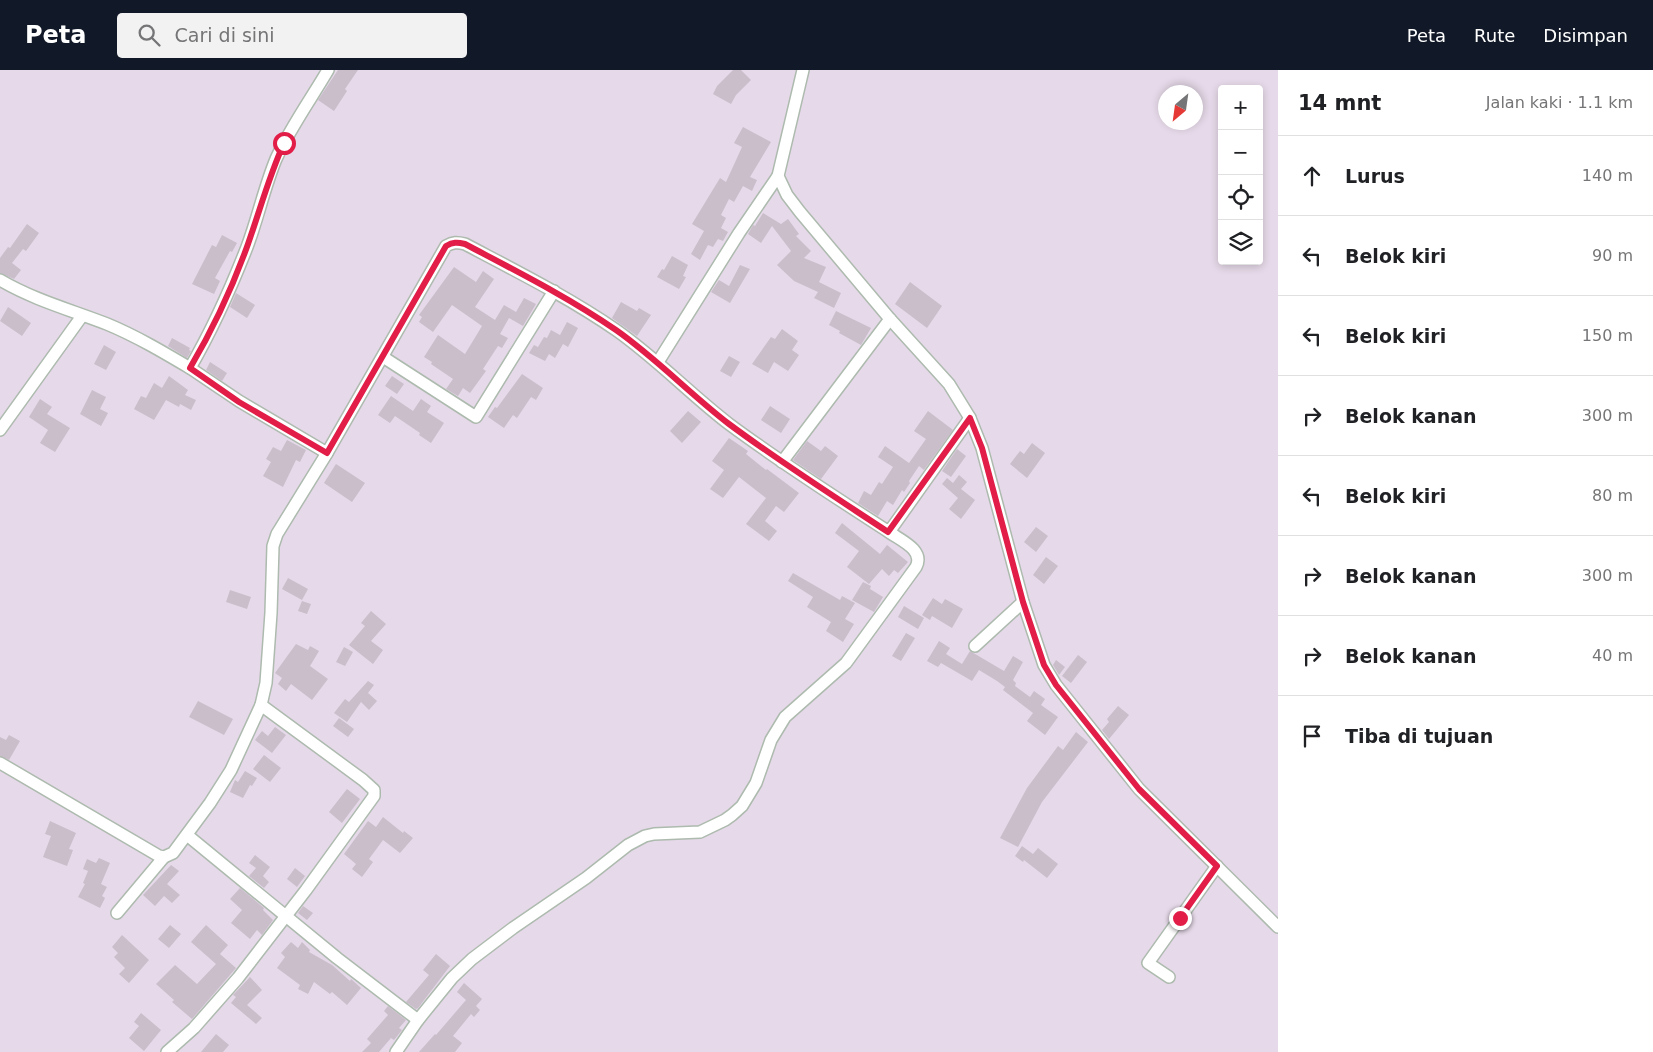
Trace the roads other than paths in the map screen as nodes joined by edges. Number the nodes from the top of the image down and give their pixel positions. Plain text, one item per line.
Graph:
1 (328, 70) edge
2 (803, 70) edge
3 (778, 176) junction
4 (0, 280) edge
5 (554, 291) junction
6 (82, 316) junction
7 (890, 319) junction
8 (383, 357) junction
9 (658, 362) junction
10 (190, 368) junction
11 (970, 418) junction
12 (0, 430) edge
13 (327, 453) junction
14 (782, 462) junction
15 (888, 532) junction
16 (1023, 602) junction
17 (974, 646) dead end
18 (261, 704) junction
19 (0, 763) edge
20 (187, 834) junction
21 (164, 857) junction
22 (1217, 866) junction
23 (117, 913) dead end
24 (286, 916) junction
25 (1278, 926) edge
26 (1169, 977) dead end
27 (418, 1020) junction
28 (167, 1052) edge
29 (396, 1052) edge

1 - 10 street
2 - 3 street
3 - 7 street
3 - 9 street
4 - 6 street
5 - 8 street
5 - 8 street
5 - 9 street
6 - 10 street
6 - 12 street
7 - 11 street
7 - 14 street
8 - 13 street
9 - 14 street
10 - 13 street
11 - 15 street
11 - 16 street
13 - 18 street
14 - 15 street
15 - 27 street
16 - 17 street
16 - 22 street
18 - 20 street
18 - 24 street
19 - 21 street
20 - 21 street
20 - 24 street
21 - 23 street
22 - 25 street
22 - 26 street
24 - 27 street
24 - 28 street
27 - 29 street

